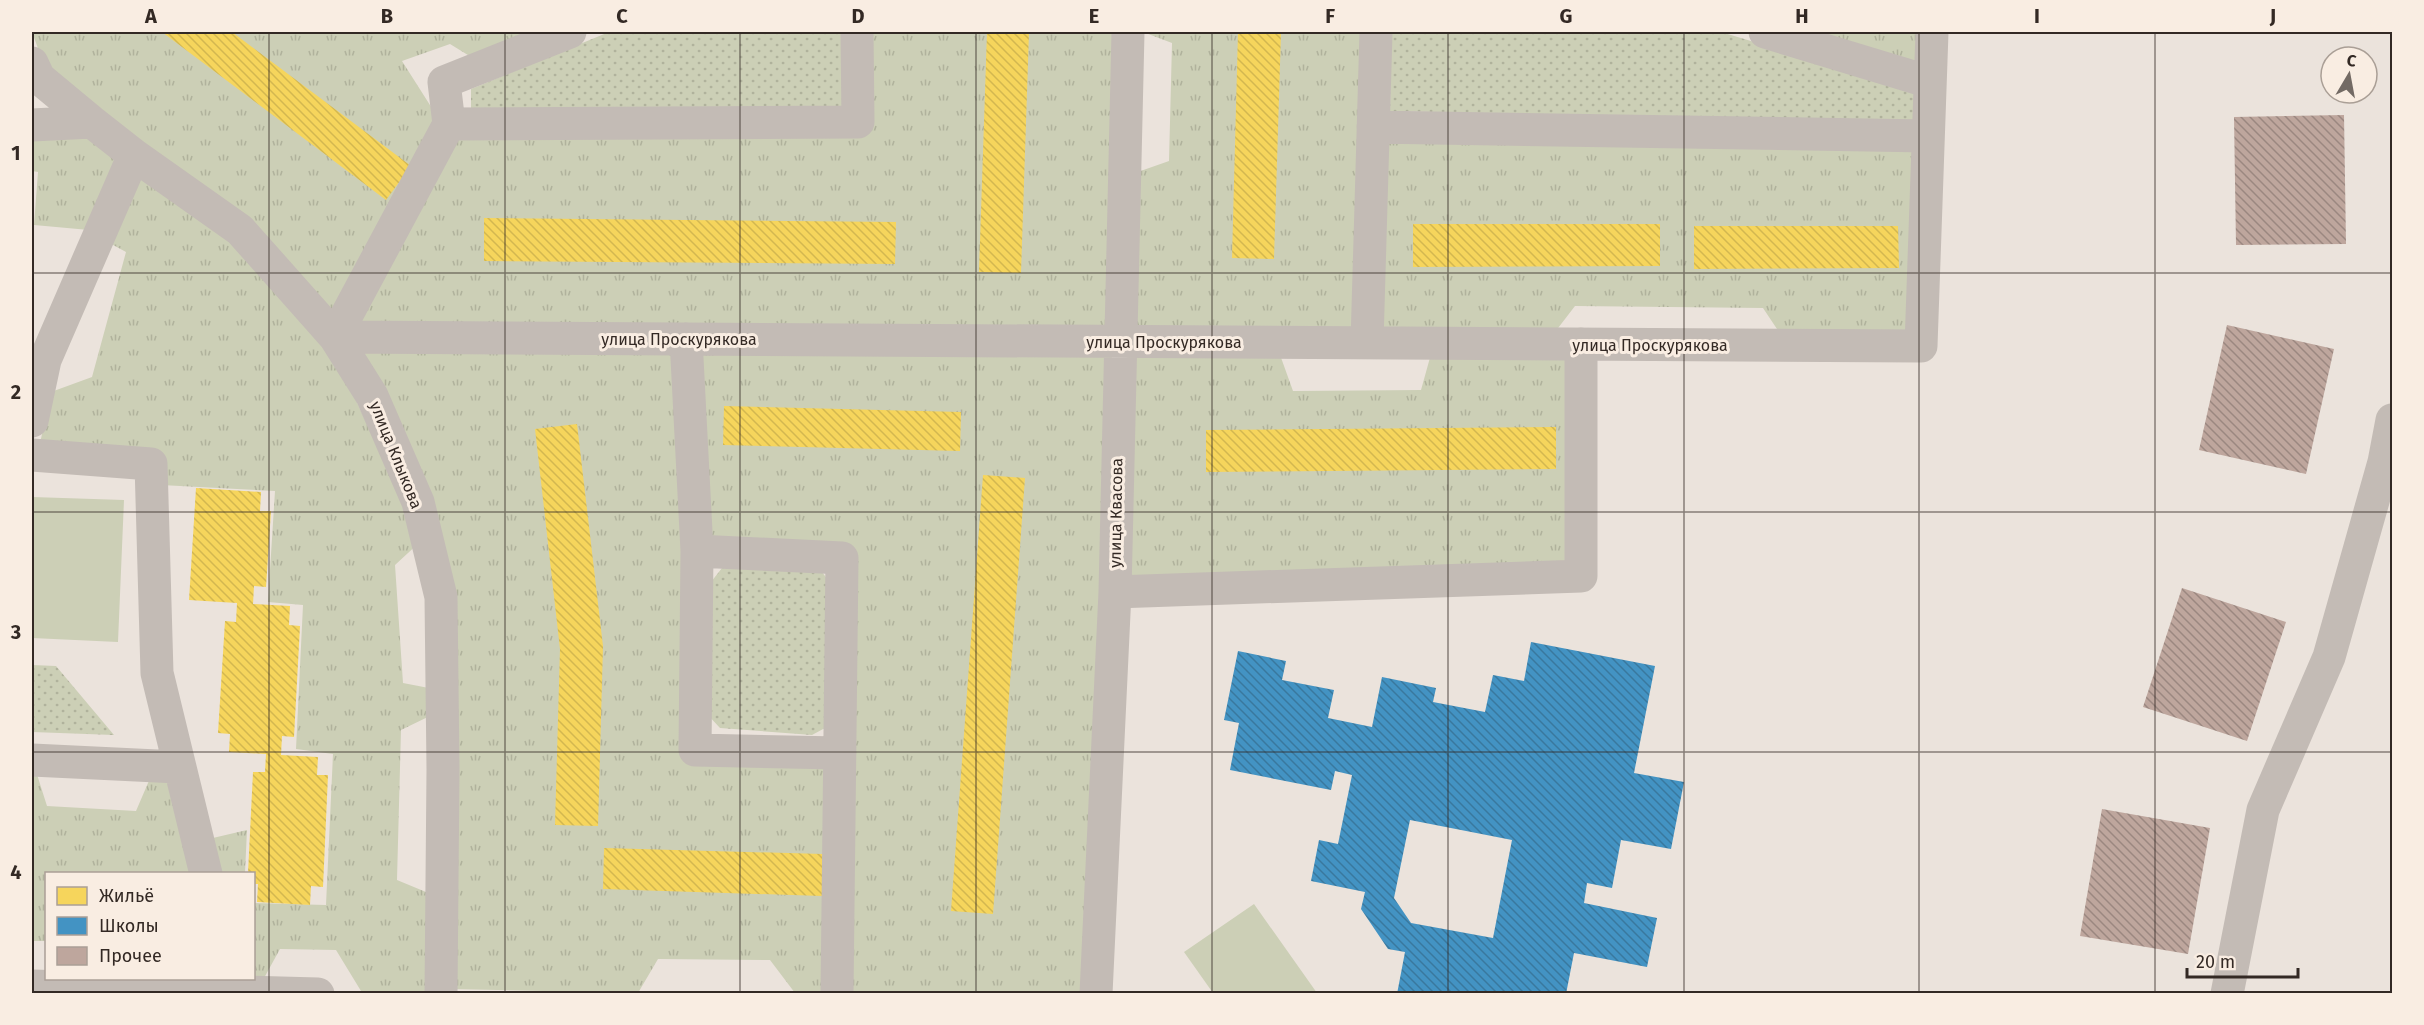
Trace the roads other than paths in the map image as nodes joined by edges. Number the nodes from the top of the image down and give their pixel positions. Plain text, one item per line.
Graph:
1 (570, 32) edge
2 (857, 32) edge
3 (1128, 32) edge
4 (1376, 32) edge
5 (1765, 32) edge
6 (1932, 32) edge
7 (32, 63) edge
8 (1930, 82) junction
9 (92, 122) junction
10 (449, 124) junction
11 (32, 125) edge
12 (1373, 128) junction
13 (1928, 136) junction
14 (134, 155) junction
15 (335, 337) junction
16 (686, 339) junction
17 (1120, 342) junction
18 (1367, 343) junction
19 (1581, 345) junction
20 (2392, 420) edge
21 (32, 421) edge
22 (32, 455) edge
23 (697, 551) junction
24 (1114, 592) junction
25 (840, 753) junction
26 (32, 760) edge
27 (178, 767) junction
28 (206, 872) edge
29 (211, 984) edge
30 (32, 986) edge
31 (318, 993) edge
32 (441, 993) edge
33 (837, 993) edge
34 (1096, 993) edge
35 (2227, 993) edge

1 - 10 street
2 - 10 street
3 - 17 street, улица Квасова
4 - 12 street
5 - 8 street
6 - 8 street, улица Проскурякова
7 - 9 street, улица Клыкова
8 - 13 street, улица Проскурякова
9 - 11 street
9 - 14 street, улица Клыкова
10 - 15 street
12 - 13 street
12 - 18 street
13 - 19 street, улица Проскурякова
14 - 15 street, улица Клыкова
14 - 21 street
15 - 16 street, улица Проскурякова
15 - 32 street, улица Клыкова
16 - 17 street, улица Проскурякова
16 - 23 street
17 - 18 street, улица Проскурякова
17 - 24 street, улица Квасова
18 - 19 street, улица Проскурякова
19 - 24 street
20 - 35 street
22 - 27 street
23 - 25 street
23 - 25 street
24 - 34 street, улица Квасова
25 - 33 street
26 - 27 street
27 - 28 street
29 - 30 street
29 - 31 street

